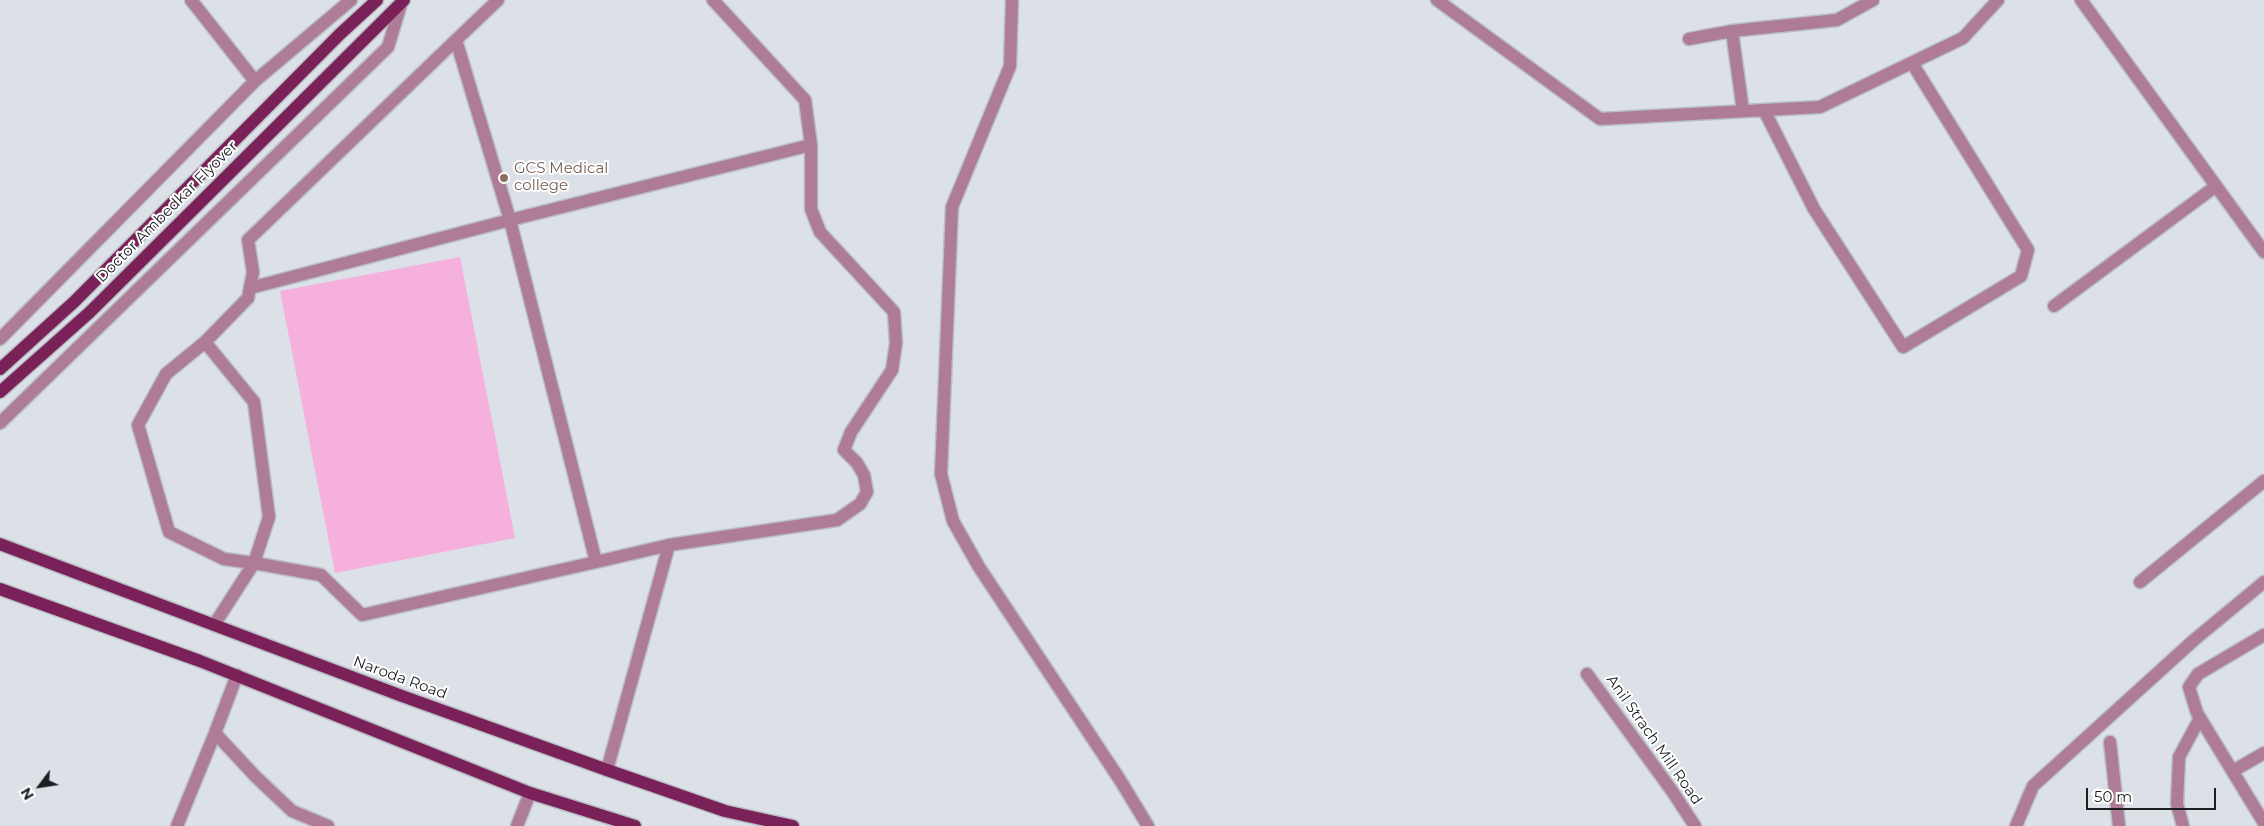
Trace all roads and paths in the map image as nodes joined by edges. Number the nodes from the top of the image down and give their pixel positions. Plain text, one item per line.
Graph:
1 (191, 0) edge
2 (351, 0) edge
3 (377, 0) edge
4 (498, 0) edge
5 (713, 0) edge
6 (1012, 0) edge
7 (1437, 0) edge
8 (1872, 0) edge
9 (1998, 0) edge
10 (2082, 0) edge
11 (403, 1) edge
12 (1732, 31) junction
13 (1689, 39) dead end
14 (456, 40) junction
15 (1912, 63) junction
16 (255, 81) junction
17 (1764, 110) junction
18 (1743, 111) junction
19 (811, 145) junction
20 (2216, 186) junction
21 (510, 220) junction
22 (2264, 252) edge
23 (250, 288) junction
24 (2054, 306) dead end
25 (0, 339) edge
26 (205, 342) junction
27 (0, 369) edge
28 (0, 392) edge
29 (0, 423) edge
30 (2264, 481) edge
31 (0, 544) edge
32 (668, 545) junction
33 (596, 562) junction
34 (254, 563) junction
35 (2140, 582) dead end
36 (2264, 582) edge
37 (0, 589) edge
38 (214, 625) junction
39 (2264, 636) edge
40 (1587, 674) dead end
41 (236, 675) junction
42 (2200, 718) junction
43 (215, 733) junction
44 (2110, 742) dead end
45 (2264, 753) edge
46 (607, 770) junction
47 (2233, 772) junction
48 (530, 793) junction
49 (2264, 823) edge
50 (176, 826) edge
51 (328, 826) edge
52 (517, 826) edge
53 (635, 826) edge
54 (794, 826) edge
55 (1148, 826) edge
56 (1694, 826) edge
57 (2016, 826) edge
58 (2119, 826) edge
59 (2184, 826) edge

1 - 16 street
2 - 16 street
3 - 27 main road, Doctor Ambedkar Flyover
4 - 14 street
5 - 19 street
6 - 55 street
7 - 18 street
8 - 12 street
9 - 15 street
10 - 20 street
11 - 28 main road, Doctor Ambedkar Flyover
11 - 29 street
12 - 13 street
12 - 18 street
14 - 21 street
14 - 23 street
15 - 17 street
15 - 17 street
16 - 25 street
17 - 18 street
19 - 21 street
19 - 32 street
20 - 22 street
20 - 24 street
21 - 23 street
21 - 33 street
23 - 26 street
26 - 34 street
26 - 34 street
30 - 35 street
31 - 38 main road, Naroda Road
32 - 33 street
32 - 46 street
33 - 34 street
34 - 38 street
36 - 57 street
37 - 41 main road
38 - 46 main road, Naroda Road
39 - 42 street
40 - 56 street, Anil Strach Mill Road
41 - 43 street
41 - 48 main road
42 - 47 street
42 - 59 street
43 - 50 street
43 - 51 street
44 - 58 street
45 - 47 street
46 - 54 main road, Naroda Road
47 - 49 street
48 - 52 street
48 - 53 main road

